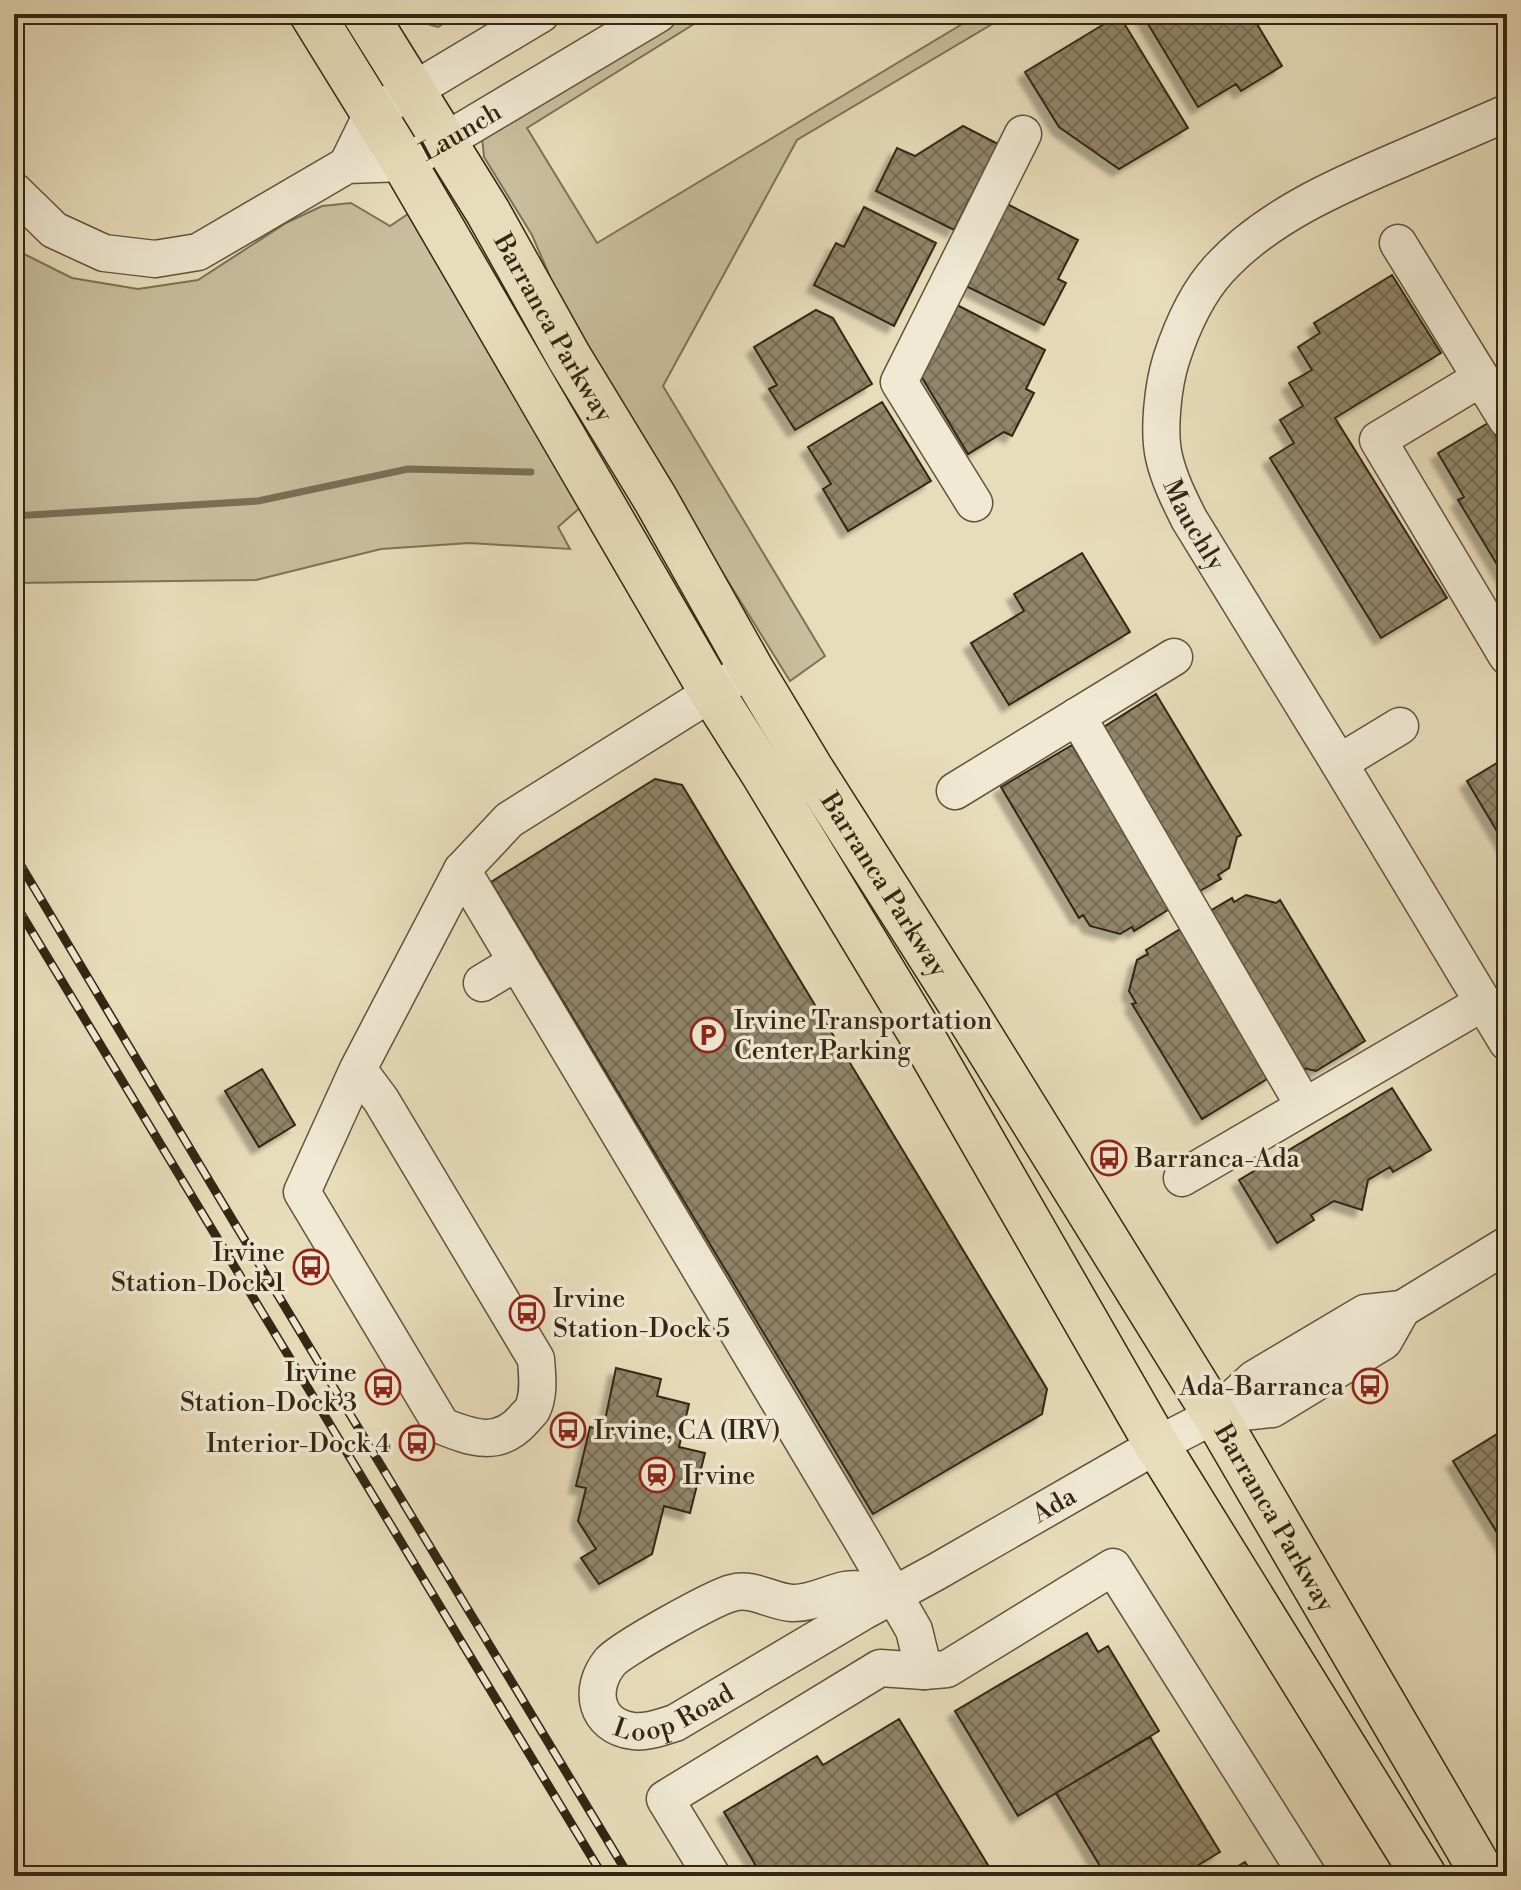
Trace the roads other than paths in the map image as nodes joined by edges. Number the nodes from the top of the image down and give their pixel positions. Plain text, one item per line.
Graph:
1 (312, 14) edge
2 (365, 14) edge
3 (541, 14) edge
4 (658, 14) edge
5 (414, 90) junction
6 (373, 112) junction
7 (1507, 113) edge
8 (1023, 134) dead end
9 (445, 141) junction
10 (404, 163) junction
11 (347, 165) junction
12 (14, 191) edge
13 (1398, 243) dead end
14 (1481, 378) junction
15 (1507, 420) edge
16 (974, 503) dead end
17 (1507, 656) edge
18 (1174, 657) dead end
19 (751, 669) junction
20 (711, 691) junction
21 (1077, 716) junction
22 (1400, 726) dead end
23 (1339, 763) junction
24 (955, 791) dead end
25 (462, 870) junction
26 (517, 962) junction
27 (482, 983) dead end
28 (1484, 1002) junction
29 (1507, 1042) edge
30 (358, 1069) junction
31 (1304, 1106) junction
32 (1182, 1178) dead end
33 (1507, 1245) edge
34 (1215, 1415) junction
35 (1157, 1445) junction
36 (894, 1594) junction
37 (924, 1671) junction
38 (712, 1876) edge
39 (1308, 1876) edge
40 (1424, 1876) edge
41 (1484, 1876) edge

1 - 6 main road, Barranca Parkway
2 - 5 main road, Barranca Parkway
3 - 5 street
4 - 9 street, Launch
5 - 6 street
5 - 9 main road, Barranca Parkway
6 - 10 main road, Barranca Parkway
6 - 11 street
7 - 23 street, Mauchly
8 - 16 street
9 - 10 street, Launch
9 - 19 main road, Barranca Parkway
10 - 11 street, Launch
10 - 20 main road, Barranca Parkway
11 - 12 street
13 - 14 street
14 - 15 street
14 - 17 street
18 - 21 street
19 - 20 street
19 - 34 main road, Barranca Parkway
20 - 25 street
20 - 35 main road, Barranca Parkway
21 - 24 street
21 - 31 street
22 - 23 street
23 - 28 street, Mauchly
25 - 26 street
25 - 30 street
26 - 27 street
26 - 36 street
28 - 29 street, Mauchly
28 - 31 street
30 - 30 street
31 - 32 street
33 - 34 street, Ada
34 - 35 street, Ada
34 - 41 main road, Barranca Parkway
35 - 36 street, Ada
35 - 40 main road, Barranca Parkway
36 - 36 street, Loop Road
36 - 37 street
37 - 38 street
37 - 39 street

